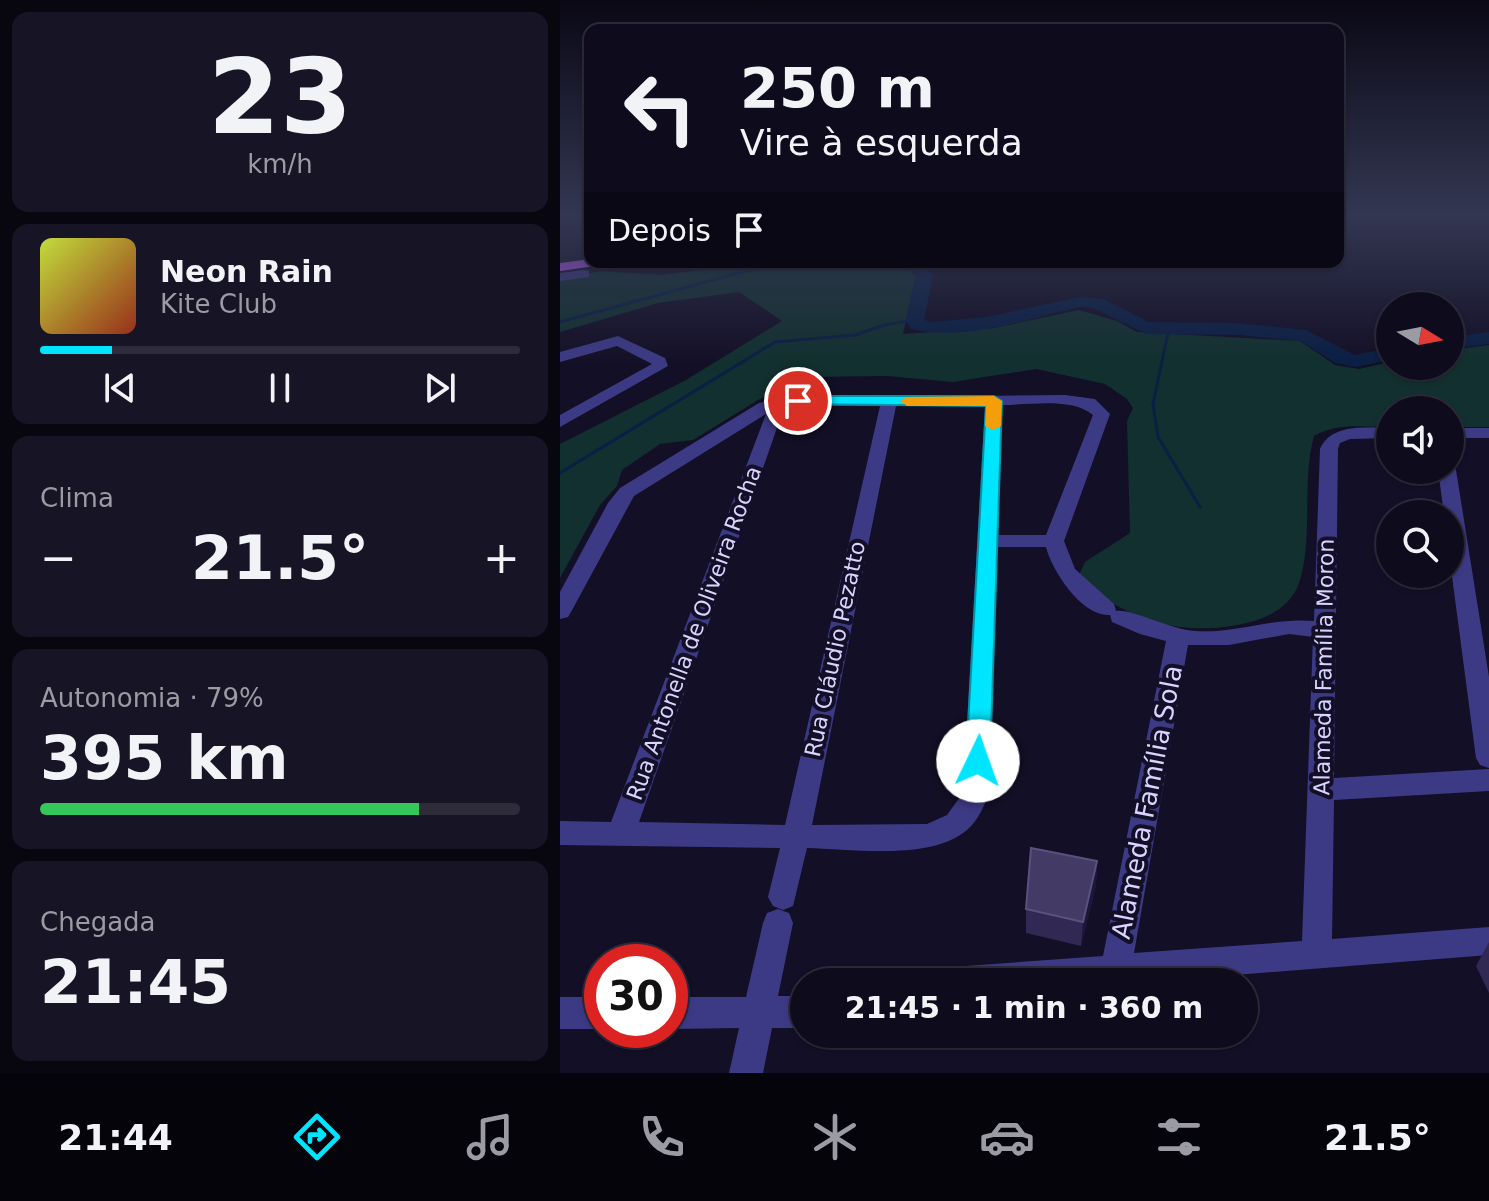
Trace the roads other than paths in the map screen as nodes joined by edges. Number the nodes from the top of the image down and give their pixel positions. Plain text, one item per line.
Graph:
1 (580, 264) edge
2 (560, 267) edge
3 (584, 274) dead end
4 (560, 277) edge
5 (560, 357) edge
6 (889, 401) junction
7 (994, 401) junction
8 (778, 403) junction
9 (560, 422) edge
10 (732, 427) junction
11 (767, 433) junction
12 (1376, 433) edge
13 (1464, 433) edge
14 (1489, 433) edge
15 (1449, 484) edge
16 (989, 541) junction
17 (1054, 541) junction
18 (560, 612) edge
19 (1323, 630) junction
20 (1178, 637) junction
21 (1489, 758) edge
22 (1489, 780) edge
23 (1321, 790) junction
24 (560, 833) edge
25 (621, 833) junction
26 (794, 837) junction
27 (1489, 941) edge
28 (1317, 953) junction
29 (1116, 967) junction
30 (1105, 968) edge
31 (560, 1013) edge
32 (584, 1013) edge
33 (688, 1013) edge
34 (790, 1013) edge
35 (758, 1014) junction
36 (746, 1073) edge

1 - 2 main road
3 - 4 street
5 - 9 street
6 - 7 street
6 - 8 street
6 - 26 street, Rua Cláudio Pezatto
7 - 16 street
7 - 17 street
8 - 10 street
8 - 11 street, Rua Antonella de Oliveira Rocha
10 - 11 street
10 - 18 street
11 - 25 street, Rua Antonella de Oliveira Rocha
12 - 19 street, Alameda Família Moron
13 - 14 street
15 - 21 street
16 - 17 street
16 - 26 street
17 - 20 street
19 - 20 street
19 - 23 street, Alameda Família Moron
20 - 29 street, Alameda Família Sola
22 - 23 street
23 - 28 street, Alameda Família Moron
24 - 25 street
25 - 26 street
26 - 35 street, Rua Cláudio Pezatto
27 - 28 street
28 - 29 street
29 - 30 street
31 - 32 street
33 - 35 street
34 - 35 street
35 - 36 street, Rua Cláudio Pezatto

